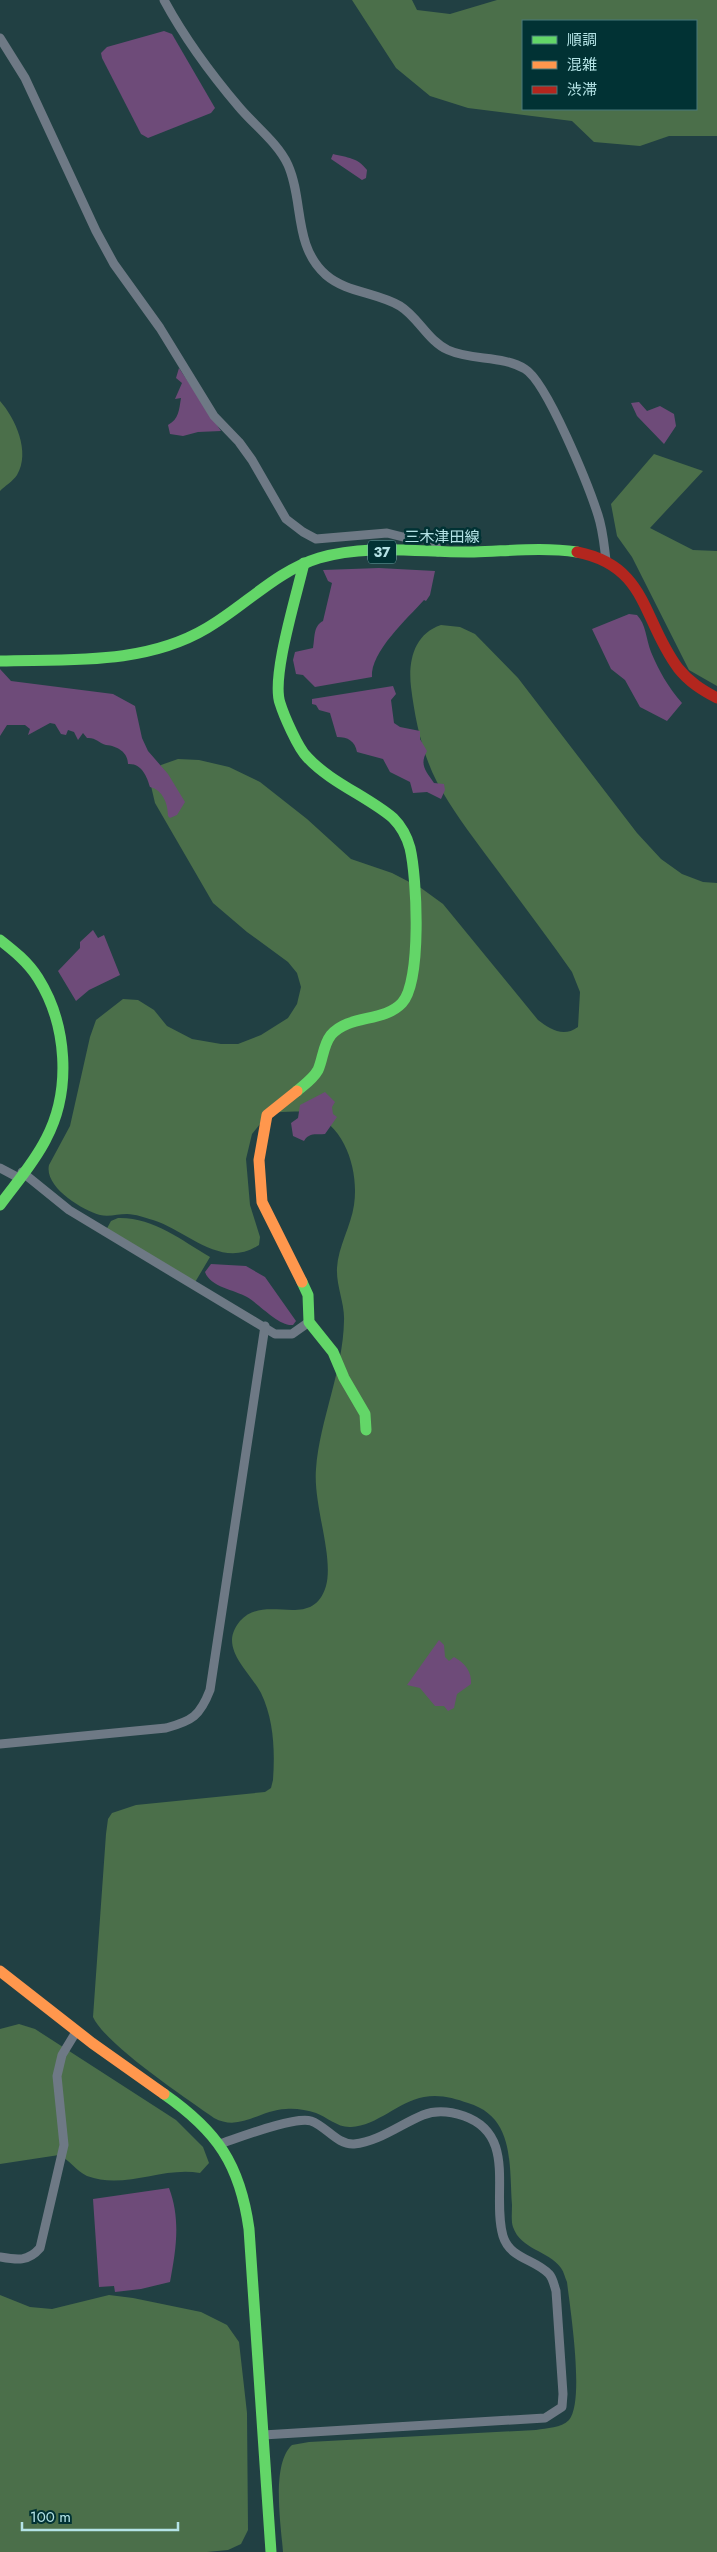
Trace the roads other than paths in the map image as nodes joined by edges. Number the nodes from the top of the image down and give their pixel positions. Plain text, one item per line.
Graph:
1 (164, 0) edge
2 (0, 38) edge
3 (438, 552) junction
4 (606, 560) junction
5 (304, 564) junction
6 (0, 661) edge
7 (717, 698) edge
8 (0, 940) edge
9 (0, 1168) edge
10 (21, 1175) junction
11 (0, 1205) edge
12 (309, 1322) junction
13 (265, 1326) junction
14 (366, 1430) dead end
15 (0, 1744) edge
16 (0, 1971) edge
17 (76, 2032) junction
18 (220, 2144) junction
19 (0, 2257) edge
20 (263, 2435) junction
21 (271, 2552) edge

1 - 4 street
2 - 3 street
3 - 4 street, 三木津田線 / 37
3 - 5 street, 三木津田線 / 37
4 - 7 street, 三木津田線 / 37
5 - 6 street, 三木津田線 / 37
5 - 12 street
8 - 10 street
9 - 10 street
10 - 11 street
10 - 13 street
12 - 13 street
12 - 14 street
13 - 15 street
16 - 17 street
17 - 18 street
17 - 19 street
18 - 20 street
18 - 20 street
20 - 21 street

